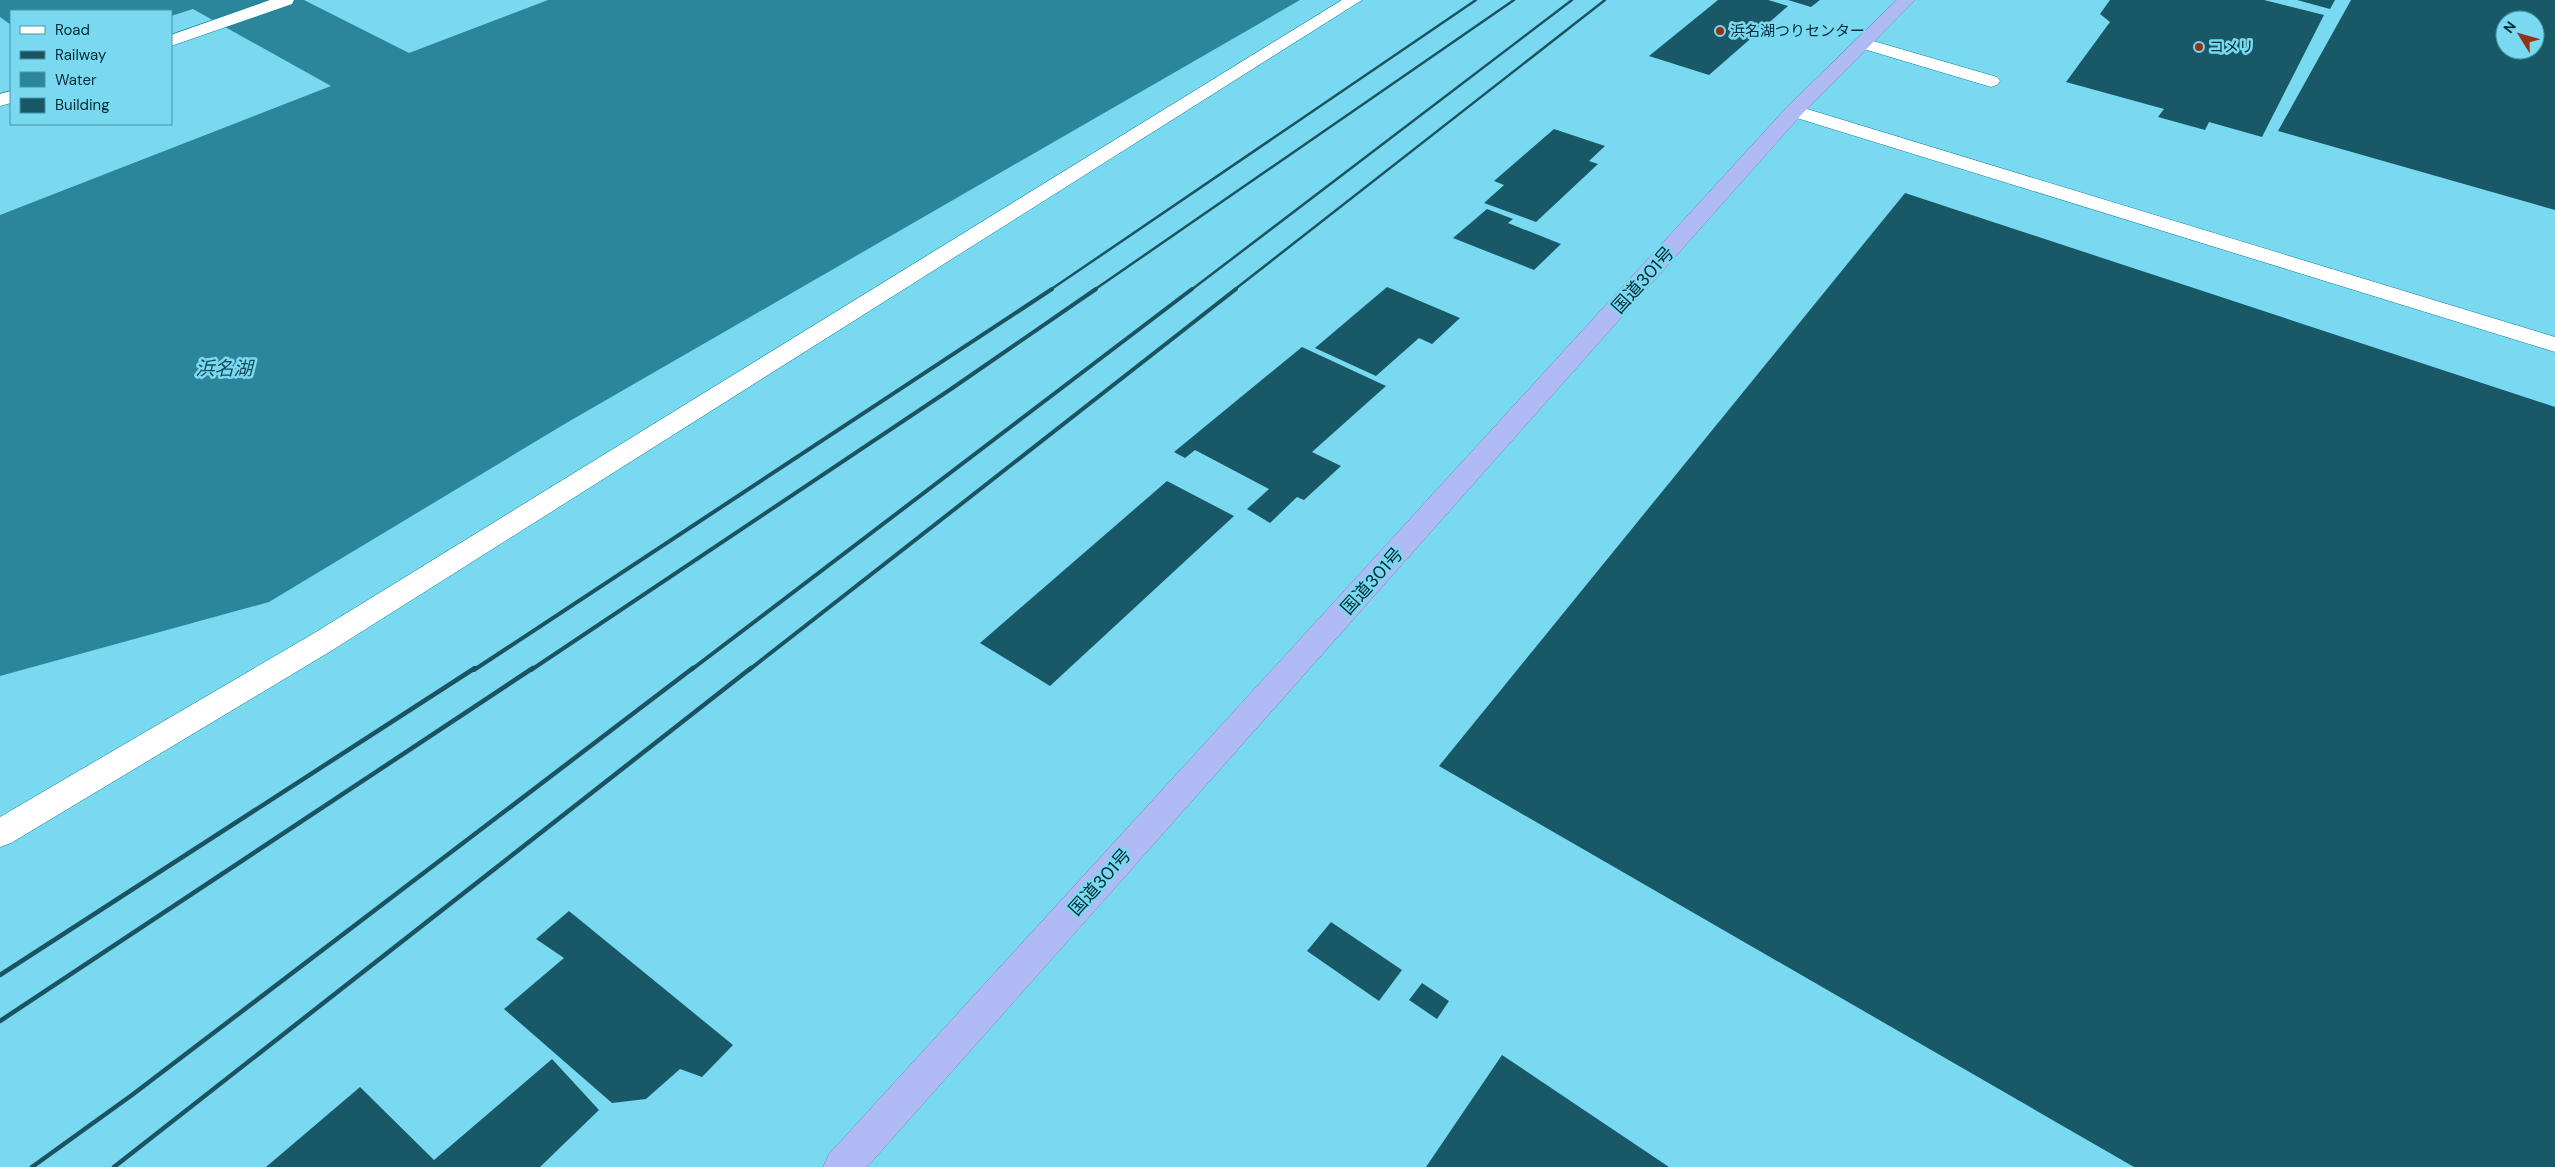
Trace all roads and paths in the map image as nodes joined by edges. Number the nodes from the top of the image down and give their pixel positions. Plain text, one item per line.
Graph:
1 (286, 0) edge
2 (1354, 0) edge
3 (1907, 0) edge
4 (172, 41) edge
5 (1863, 43) junction
6 (1991, 80) dead end
7 (1794, 111) junction
8 (2555, 345) edge
9 (0, 833) edge
10 (842, 1167) edge

1 - 4 street
2 - 9 street
3 - 5 highway, 国道301号
5 - 6 street
5 - 7 highway, 国道301号
7 - 8 street
7 - 10 highway, 国道301号

